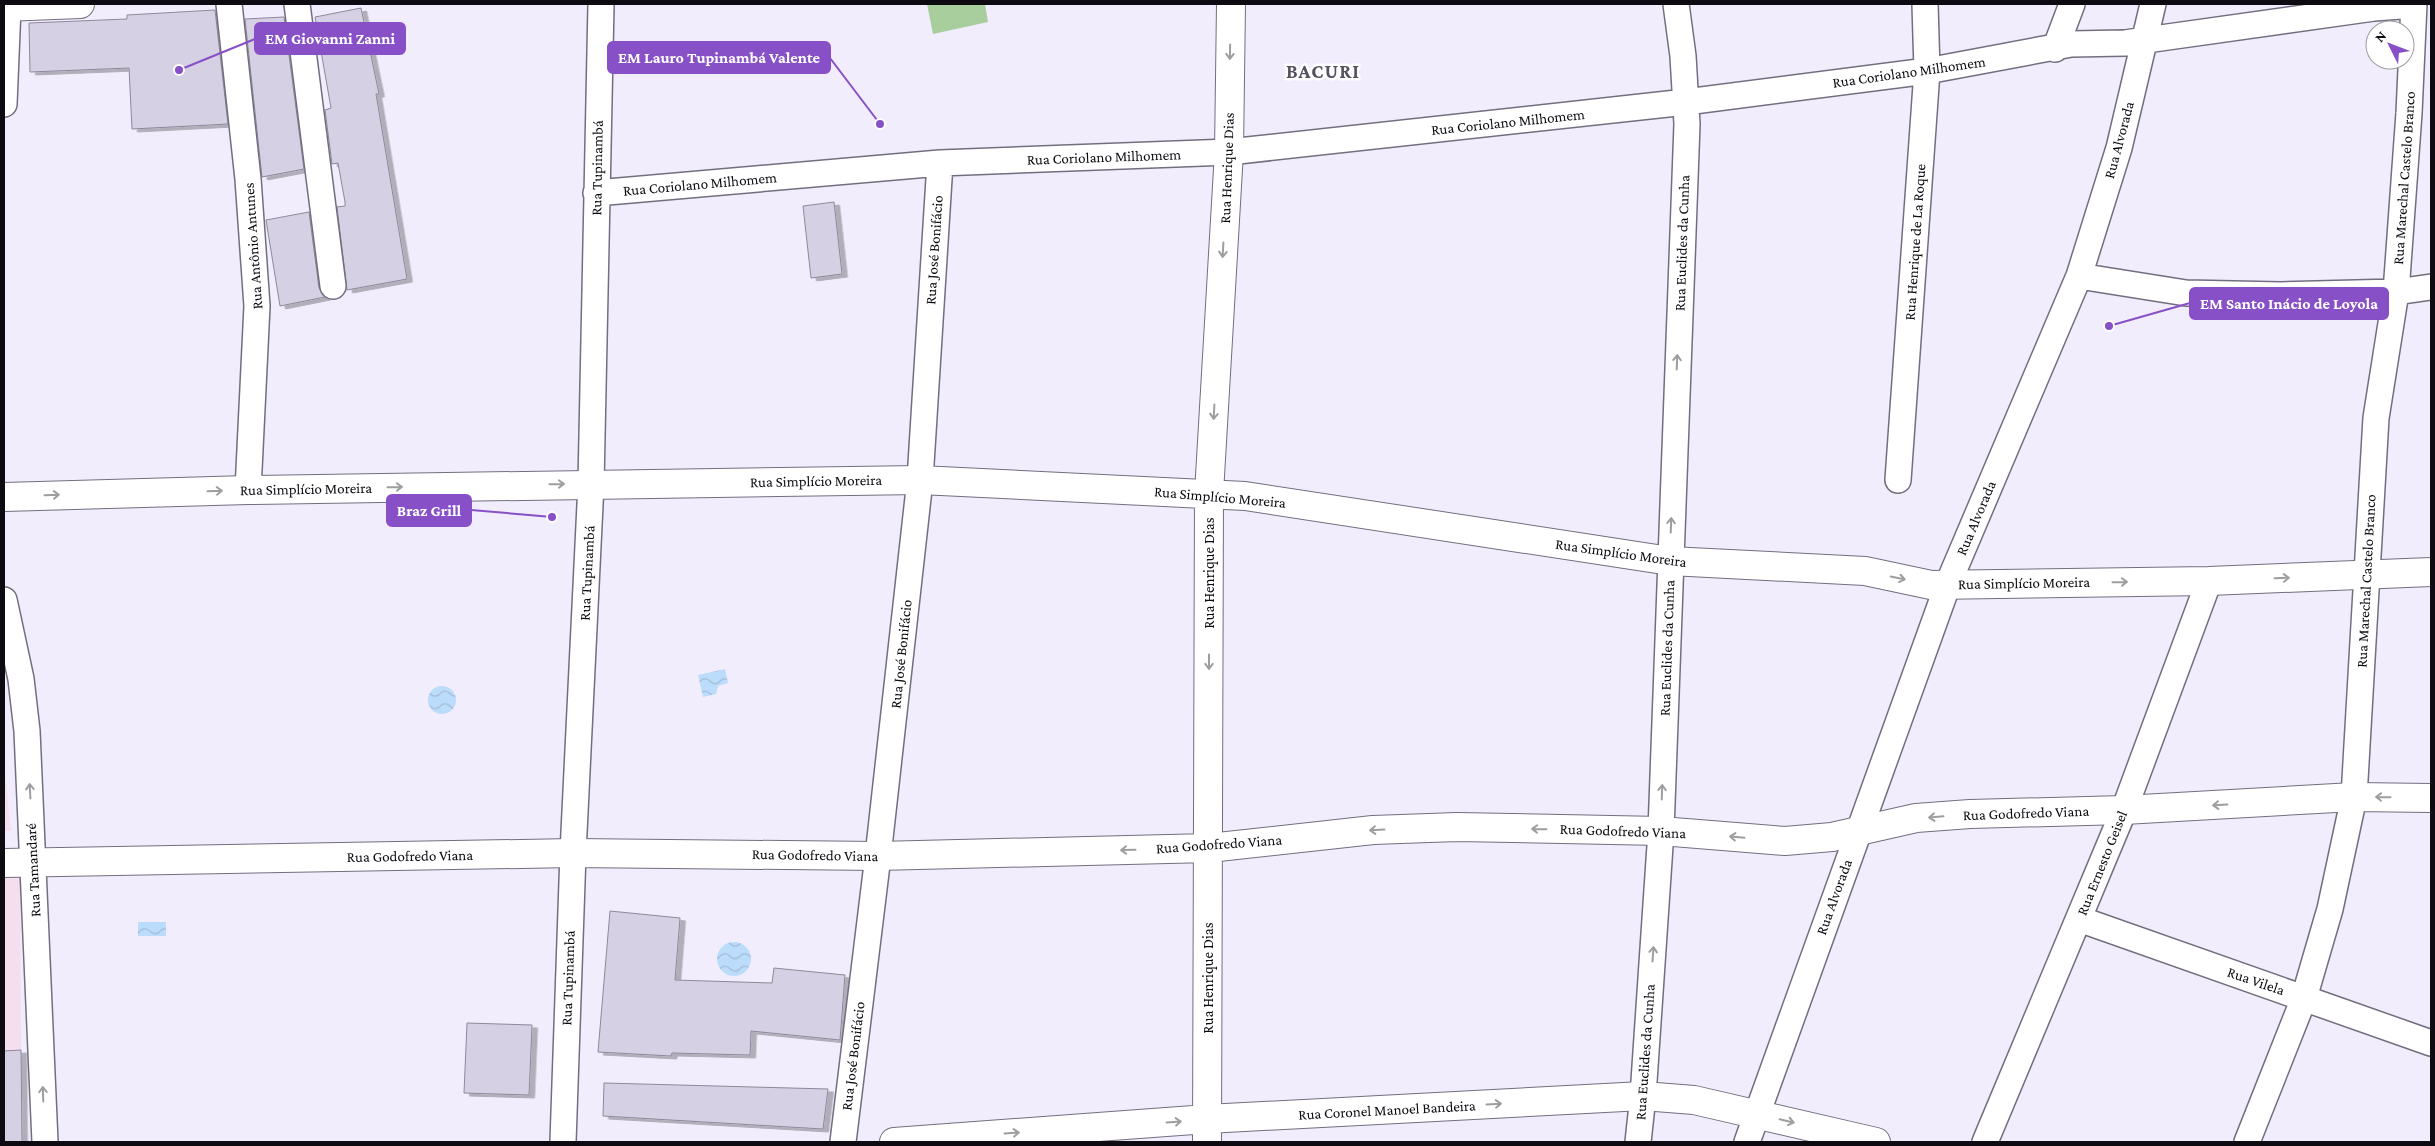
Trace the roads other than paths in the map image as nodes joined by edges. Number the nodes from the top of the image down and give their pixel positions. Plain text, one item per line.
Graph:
1 (80, 4) edge
2 (229, 4) edge
3 (296, 4) edge
4 (601, 4) edge
5 (1231, 4) edge
6 (1676, 4) edge
7 (1926, 4) edge
8 (2072, 4) edge
9 (2153, 4) edge
10 (2414, 4) edge
11 (6, 7) edge
12 (2134, 41) junction
13 (2063, 47) junction
14 (1927, 71) junction
15 (1686, 102) junction
16 (4, 104) edge
17 (1229, 152) junction
18 (940, 164) junction
19 (596, 193) junction
20 (2079, 276) junction
21 (333, 286) dead end
22 (2431, 287) edge
23 (2396, 292) junction
24 (920, 480) junction
25 (1898, 480) dead end
26 (591, 484) junction
27 (248, 490) junction
28 (1210, 493) junction
29 (4, 497) edge
30 (1670, 561) junction
31 (2431, 572) edge
32 (2366, 576) junction
33 (2209, 581) junction
34 (1939, 584) junction
35 (4, 600) edge
36 (2354, 797) junction
37 (2431, 798) edge
38 (2124, 810) junction
39 (1661, 831) junction
40 (1845, 834) junction
41 (1209, 848) junction
42 (572, 853) junction
43 (878, 856) junction
44 (4, 863) edge
45 (33, 863) junction
46 (2080, 919) junction
47 (2304, 998) junction
48 (2431, 1043) edge
49 (1643, 1096) junction
50 (1748, 1112) junction
51 (1207, 1131) edge
52 (45, 1142) edge
53 (563, 1142) edge
54 (843, 1142) edge
55 (894, 1142) edge
56 (1638, 1142) edge
57 (1747, 1142) edge
58 (1876, 1142) edge
59 (1985, 1142) edge
60 (2247, 1142) edge

1 - 11 street
2 - 27 street, Rua Antônio Antunes
3 - 21 street
4 - 19 street, Rua Tupinambá
5 -> 17 street, Rua Henrique Dias
6 - 15 street, Rua Euclides da Cunha
7 - 14 street, Rua Henrique de La Roque
8 - 13 street
9 - 12 street, Rua Alvorada
10 - 12 street, Rua Coriolano Milhomem
10 - 23 street, Rua Marechal Castelo Branco
11 - 16 street
12 - 13 street, Rua Coriolano Milhomem
12 - 20 street, Rua Alvorada
13 - 14 street, Rua Coriolano Milhomem
14 - 15 street, Rua Coriolano Milhomem
14 - 25 street, Rua Henrique de La Roque
15 - 17 street, Rua Coriolano Milhomem
30 -> 15 street, Rua Euclides da Cunha
17 - 18 street, Rua Coriolano Milhomem
17 -> 28 street, Rua Henrique Dias
18 - 19 street, Rua Coriolano Milhomem
18 - 24 street, Rua José Bonifácio
19 - 26 street, Rua Tupinambá
20 - 23 street
20 - 34 street, Rua Alvorada
22 - 23 street
23 - 32 street, Rua Marechal Castelo Branco
24 - 26 street, Rua Simplício Moreira
24 - 28 street, Rua Simplício Moreira
24 - 43 street, Rua José Bonifácio
27 -> 26 street, Rua Simplício Moreira
26 - 42 street, Rua Tupinambá
29 -> 27 street, Rua Simplício Moreira
28 - 30 street, Rua Simplício Moreira
28 -> 41 street, Rua Henrique Dias
30 -> 34 street, Rua Simplício Moreira
39 -> 30 street, Rua Euclides da Cunha
31 - 32 street, Rua Simplício Moreira
33 -> 32 street, Rua Simplício Moreira
32 - 36 street, Rua Marechal Castelo Branco
34 -> 33 street, Rua Simplício Moreira
33 - 38 street, Rua Ernesto Geisel
34 - 40 street, Rua Alvorada
45 -> 35 street, Rua Tamandaré
37 -> 36 street, Rua Godofredo Viana
36 -> 38 street, Rua Godofredo Viana
36 - 47 street, Rua Marechal Castelo Branco
38 -> 40 street, Rua Godofredo Viana
38 - 46 street, Rua Ernesto Geisel
40 -> 39 street, Rua Godofredo Viana
39 -> 41 street, Rua Godofredo Viana
49 -> 39 street, Rua Euclides da Cunha
40 - 50 street, Rua Alvorada
41 -> 43 street, Rua Godofredo Viana
41 - 51 street, Rua Henrique Dias
42 - 43 street, Rua Godofredo Viana
42 - 45 street, Rua Godofredo Viana
42 - 53 street, Rua Tupinambá
43 - 54 street, Rua José Bonifácio
44 - 45 street, Rua Godofredo Viana
52 -> 45 street, Rua Tamandaré
46 - 47 street, Rua Vilela
46 - 59 street, Rua Ernesto Geisel
47 - 48 street, Rua Vilela
47 - 60 street, Rua Marechal Castelo Branco
49 - 50 street, Rua Coronel Manoel Bandeira
51 -> 49 street, Rua Coronel Manoel Bandeira
49 - 56 street, Rua Euclides da Cunha
50 - 57 street, Rua Alvorada
50 -> 58 street, Rua Coronel Manoel Bandeira
55 -> 51 street, Rua Coronel Manoel Bandeira

